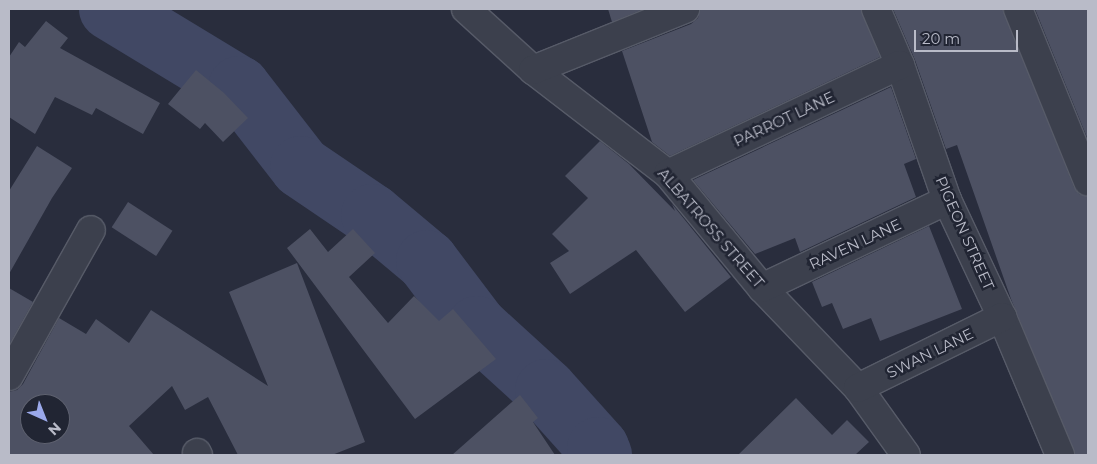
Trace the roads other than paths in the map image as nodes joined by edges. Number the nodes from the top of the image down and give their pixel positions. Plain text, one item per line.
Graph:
1 (466, 9) edge
2 (685, 9) edge
3 (876, 9) edge
4 (1018, 9) edge
5 (900, 65) junction
6 (533, 70) junction
7 (668, 174) junction
8 (1088, 181) edge
9 (947, 200) junction
10 (91, 230) dead end
11 (762, 288) junction
12 (1002, 317) junction
13 (9, 376) edge
14 (858, 388) junction
15 (906, 455) edge
16 (1060, 455) edge

1 - 6 street, ALBATROSS STREET
2 - 6 street
3 - 5 street, PIGEON STREET
4 - 8 street
5 - 7 street, PARROT LANE
5 - 9 street, PIGEON STREET
6 - 7 street, ALBATROSS STREET
7 - 11 street, ALBATROSS STREET
9 - 11 street, RAVEN LANE
9 - 12 street, PIGEON STREET
10 - 13 street
11 - 14 street, ALBATROSS STREET
12 - 14 street, SWAN LANE
12 - 16 street, PIGEON STREET
14 - 15 street, ALBATROSS STREET

